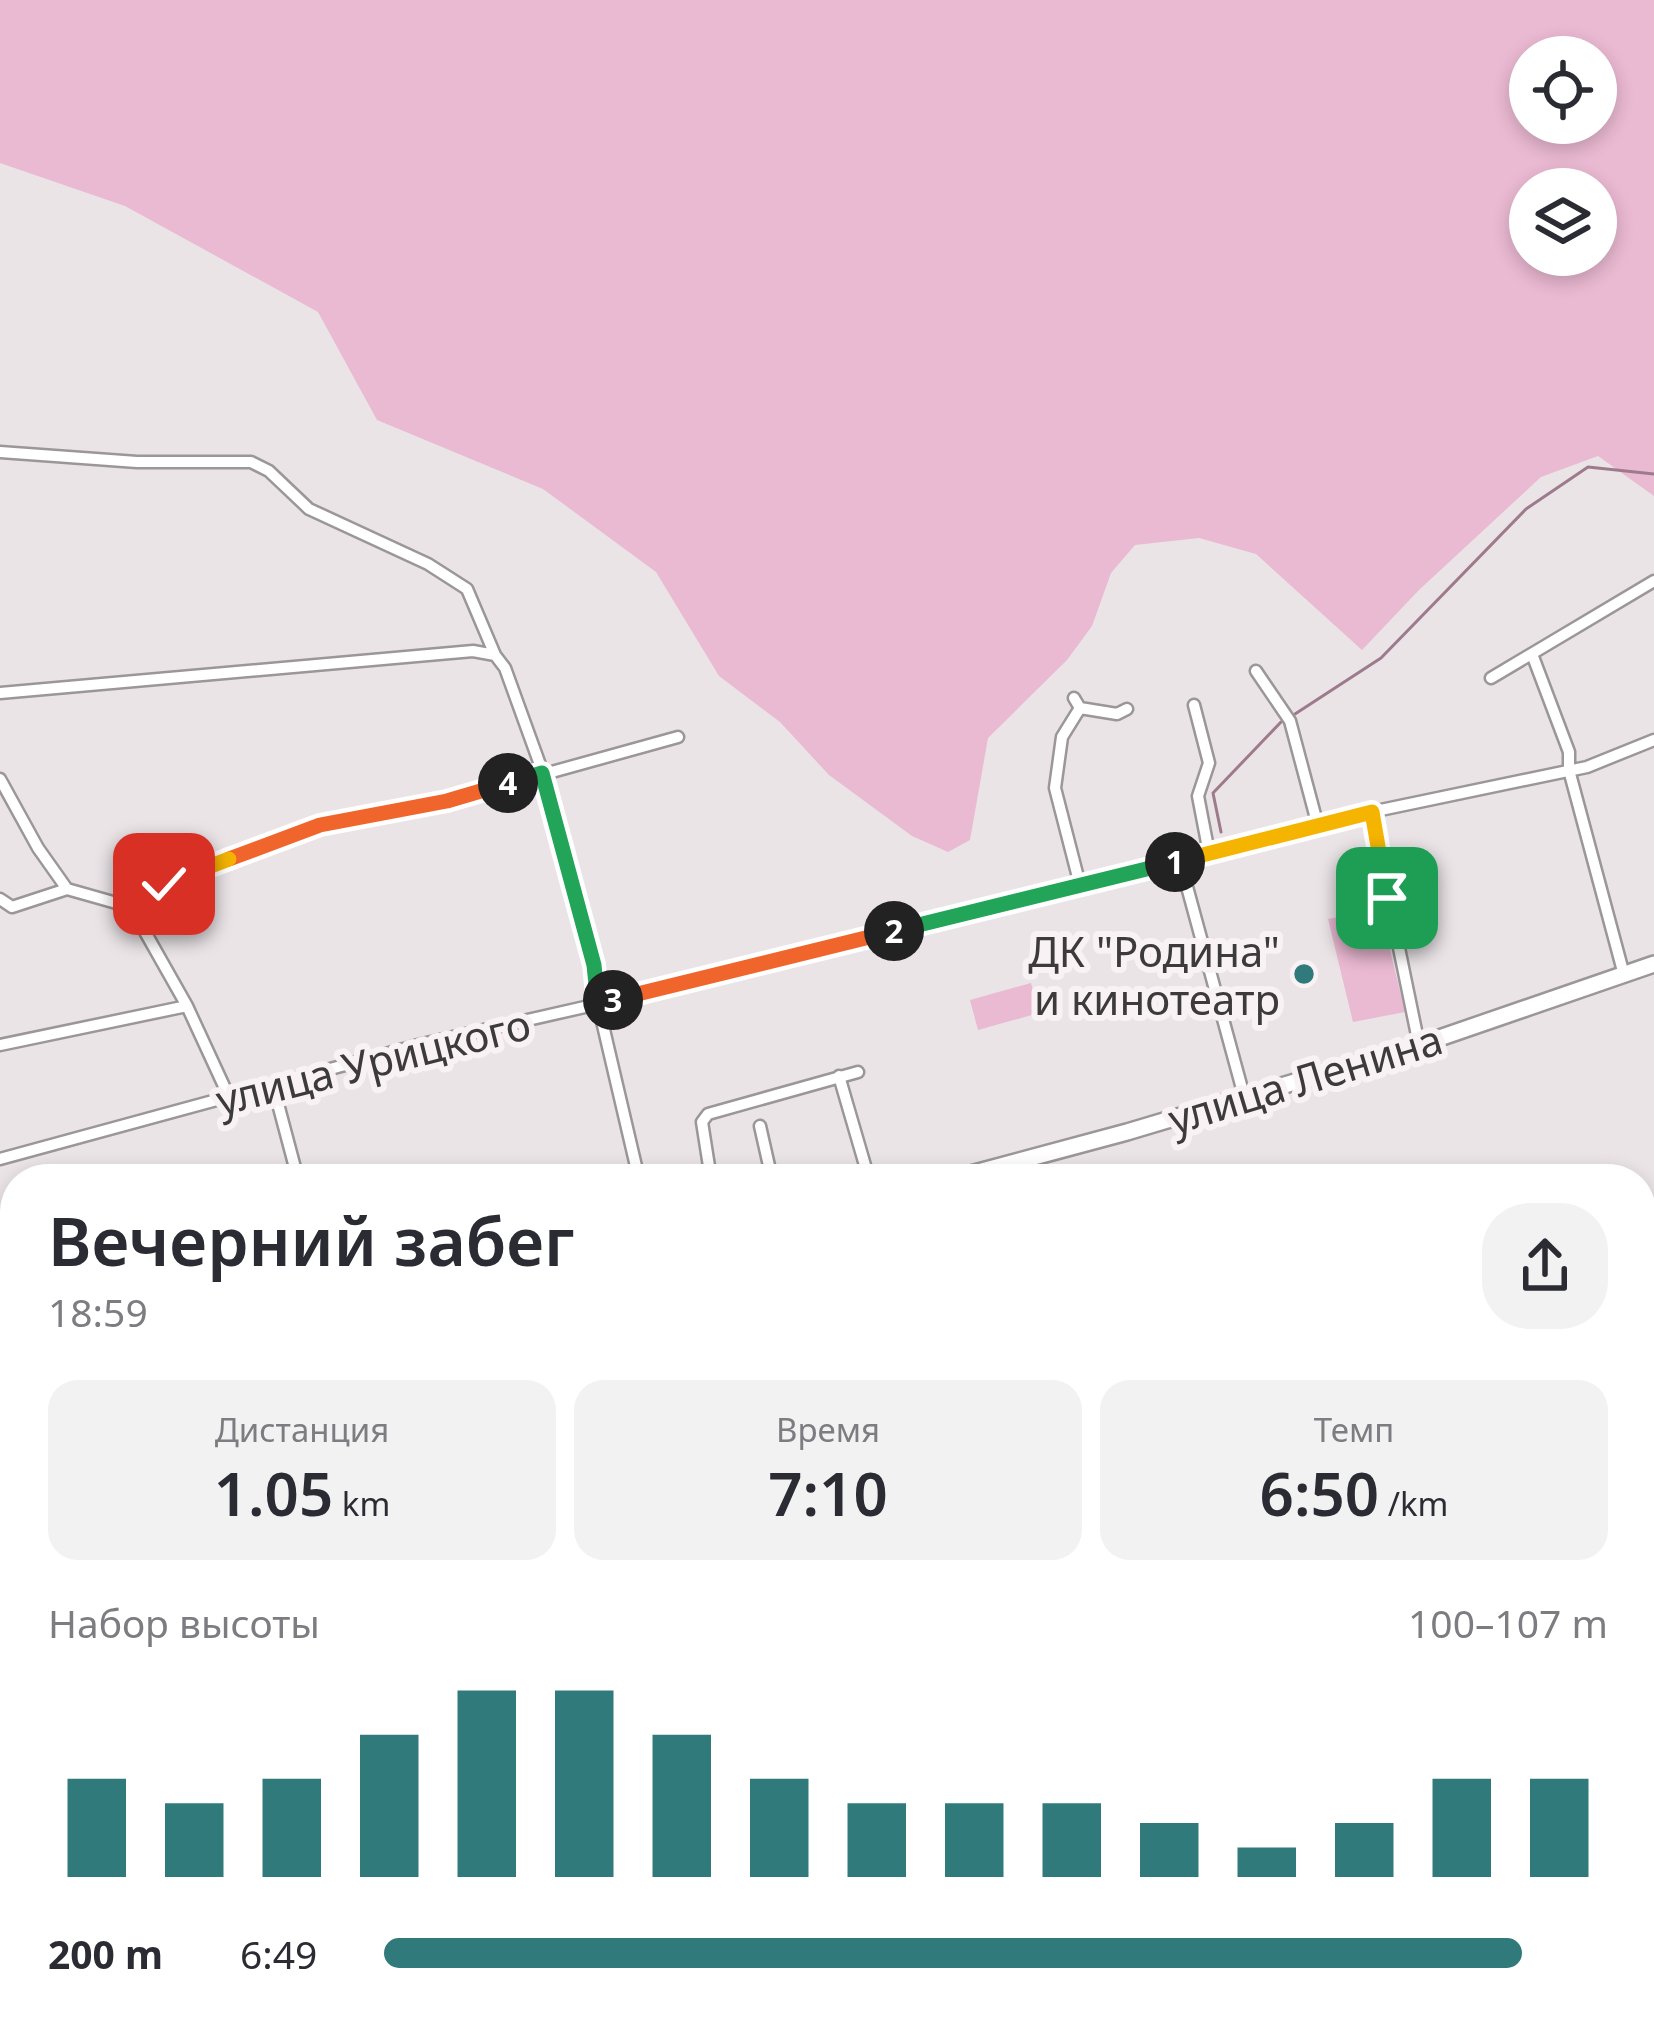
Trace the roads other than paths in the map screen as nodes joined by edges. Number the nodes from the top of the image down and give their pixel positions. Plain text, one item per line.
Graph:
1 (0, 452) edge
2 (1654, 581) edge
3 (1532, 654) junction
4 (495, 655) junction
5 (1256, 671) dead end
6 (1491, 678) dead end
7 (0, 693) edge
8 (1194, 706) dead end
9 (1127, 709) dead end
10 (678, 737) dead end
11 (1654, 740) edge
12 (1569, 770) junction
13 (542, 773) junction
14 (0, 779) edge
15 (17, 808) junction
16 (1372, 812) junction
17 (0, 813) edge
18 (1318, 826) junction
19 (1209, 854) junction
20 (1180, 861) junction
21 (1079, 885) junction
22 (67, 889) junction
23 (0, 899) edge
24 (120, 904) junction
25 (1654, 964) edge
26 (1624, 975) junction
27 (598, 1004) junction
28 (187, 1006) junction
29 (0, 1045) edge
30 (1419, 1045) junction
31 (858, 1072) dead end
32 (839, 1076) junction
33 (273, 1085) junction
34 (1244, 1096) junction
35 (229, 1097) junction
36 (760, 1126) dead end
37 (0, 1159) edge
38 (294, 1164) edge
39 (635, 1164) edge
40 (709, 1164) edge
41 (769, 1164) edge
42 (865, 1164) edge
43 (1005, 1164) edge

1 - 4 street
2 - 3 street
3 - 6 street
3 - 12 street
4 - 7 street
4 - 13 street
5 - 18 street
8 - 19 street
9 - 21 street
10 - 13 street
11 - 12 street, улица Урицкого
12 - 16 street, улица Урицкого
12 - 26 street
13 - 24 street
13 - 27 street
14 - 15 street
15 - 17 street
15 - 22 street
16 - 18 street, улица Урицкого
16 - 30 street
18 - 19 street, улица Урицкого
19 - 20 street, улица Урицкого
20 - 21 street, улица Урицкого
20 - 34 street
21 - 27 street, улица Урицкого
22 - 23 street
22 - 24 street
24 - 28 street
25 - 26 main road, улица Ленина
26 - 30 main road, улица Ленина
27 - 33 street, улица Урицкого
27 - 39 street
28 - 29 street
28 - 35 street
30 - 34 main road, улица Ленина
31 - 32 street
32 - 40 street
32 - 42 street
33 - 35 street, улица Урицкого
33 - 38 street
34 - 43 main road, улица Ленина
35 - 37 street, улица Урицкого
36 - 41 street

